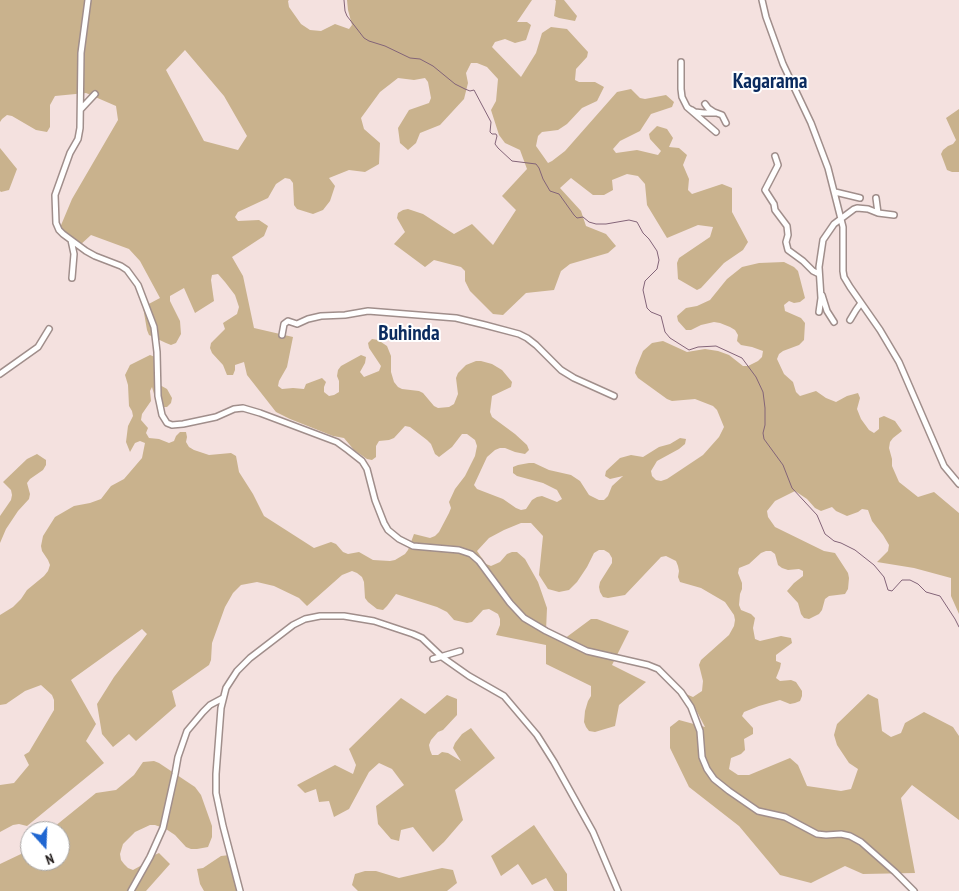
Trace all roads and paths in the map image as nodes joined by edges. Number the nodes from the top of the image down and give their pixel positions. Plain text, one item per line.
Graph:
1 (88, 0) edge
2 (762, 0) edge
3 (681, 62) dead end
4 (95, 94) dead end
5 (705, 104) dead end
6 (687, 107) junction
7 (81, 109) junction
8 (716, 113) junction
9 (726, 123) dead end
10 (716, 132) dead end
11 (775, 156) dead end
12 (835, 192) junction
13 (860, 198) dead end
14 (876, 198) dead end
15 (878, 212) junction
16 (894, 215) dead end
17 (841, 218) junction
18 (71, 240) junction
19 (819, 274) junction
20 (72, 278) dead end
21 (821, 290) junction
22 (861, 303) junction
23 (819, 312) dead end
24 (850, 320) dead end
25 (834, 322) dead end
26 (48, 330) dead end
27 (282, 335) dead end
28 (0, 374) edge
29 (614, 396) dead end
30 (959, 484) edge
31 (460, 652) dead end
32 (442, 657) junction
33 (433, 659) dead end
34 (223, 698) junction
35 (131, 891) edge
36 (240, 891) edge
37 (618, 891) edge
38 (914, 891) edge

1 - 7 street
2 - 12 street
3 - 6 street
4 - 7 street
5 - 8 street
6 - 8 street
6 - 10 street
7 - 18 street
8 - 9 street
11 - 19 street
12 - 13 street
12 - 17 street
14 - 15 street
15 - 16 street
15 - 17 street
17 - 19 street
17 - 22 street
18 - 20 street
18 - 38 street
19 - 21 street
21 - 23 street
21 - 25 street
22 - 24 street
22 - 30 street
26 - 28 street
27 - 29 street
31 - 32 street
32 - 33 street
32 - 34 street
32 - 37 street
34 - 35 street
34 - 36 street

